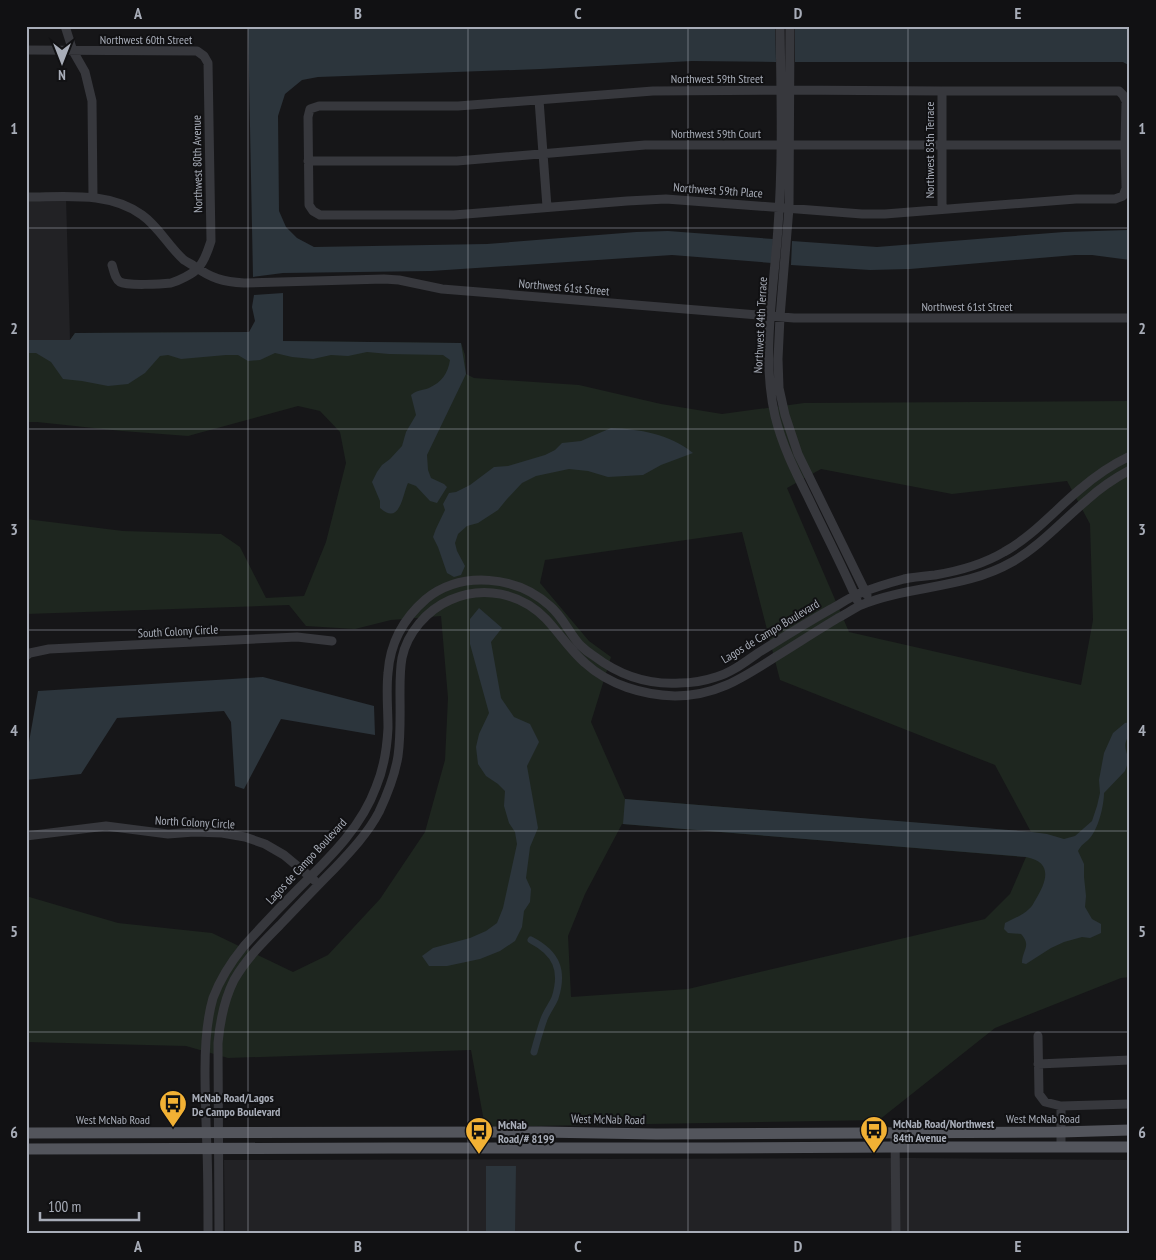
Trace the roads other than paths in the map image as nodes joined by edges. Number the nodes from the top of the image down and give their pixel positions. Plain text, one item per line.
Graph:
1 (65, 26) edge
2 (780, 26) edge
3 (790, 26) edge
4 (26, 50) edge
5 (73, 51) junction
6 (204, 56) joint
7 (785, 90) junction
8 (942, 91) junction
9 (539, 100) junction
10 (785, 145) junction
11 (942, 145) junction
12 (1125, 145) junction
13 (543, 154) junction
14 (308, 161) junction
15 (26, 197) edge
16 (92, 197) junction
17 (547, 207) junction
18 (779, 207) junction
19 (789, 208) junction
20 (942, 209) junction
21 (112, 265) dead end
22 (198, 269) junction
23 (776, 317) junction
24 (1130, 318) edge
25 (1130, 456) edge
26 (1130, 470) edge
27 (865, 591) junction
28 (855, 595) junction
29 (871, 602) junction
30 (860, 606) junction
31 (332, 641) dead end
32 (406, 649) junction
33 (26, 656) edge
34 (390, 657) junction
35 (26, 836) edge
36 (310, 877) junction
37 (320, 884) junction
38 (273, 915) junction
39 (282, 922) junction
40 (1038, 1036) dead end
41 (1130, 1060) edge
42 (1038, 1064) junction
43 (1130, 1104) edge
44 (1061, 1106) junction
45 (1130, 1130) edge
46 (895, 1132) junction
47 (1061, 1132) junction
48 (26, 1133) edge
49 (80, 1133) junction
50 (206, 1133) junction
51 (218, 1133) junction
52 (896, 1147) junction
53 (1130, 1147) edge
54 (1061, 1148) junction
55 (26, 1149) edge
56 (39, 1149) junction
57 (213, 1149) junction
58 (208, 1234) edge
59 (219, 1234) edge
60 (896, 1234) edge

1 - 5 street
2 - 7 street, Northwest 84th Terrace
3 - 7 street, Northwest 84th Terrace
4 - 5 street, Northwest 60th Street
5 - 6 street, Northwest 60th Street
5 - 16 street
6 - 22 street, Northwest 80th Avenue
7 - 8 street, Northwest 59th Street
7 - 9 street, Northwest 59th Street
7 - 10 street, Northwest 84th Terrace
8 - 11 street, Northwest 85th Terrace
8 - 12 street, Northwest 59th Street
9 - 13 street
9 - 14 street, Northwest 59th Street
10 - 11 street, Northwest 59th Court
10 - 13 street, Northwest 59th Court
10 - 18 street, Northwest 84th Terrace
10 - 19 street, Northwest 84th Terrace
11 - 12 street, Northwest 59th Court
11 - 20 street, Northwest 85th Terrace
12 - 20 street, Northwest 59th Place
13 - 14 street, Northwest 59th Court
13 - 17 street
14 - 17 street, Northwest 59th Place
15 - 16 street, Northwest 61st Street
16 - 22 street, Northwest 61st Street
17 - 18 street, Northwest 59th Place
18 - 19 street, Northwest 59th Place
18 - 23 street, Northwest 84th Terrace
19 - 20 street, Northwest 59th Place
19 - 23 street, Northwest 84th Terrace
21 - 22 street
22 - 23 street, Northwest 61st Street
23 - 24 street, Northwest 61st Street
23 - 27 street, Northwest 84th Terrace
23 - 28 street, Northwest 84th Terrace
25 - 27 street, Lagos de Campo Boulevard
26 - 29 street, Lagos de Campo Boulevard
27 - 28 street, Lagos de Campo Boulevard
27 - 29 street, Northwest 84th Terrace
28 - 30 street, Northwest 84th Terrace
28 - 34 street, Lagos de Campo Boulevard
29 - 30 street, Lagos de Campo Boulevard
30 - 32 street, Lagos de Campo Boulevard
31 - 33 street, South Colony Circle
32 - 34 street
32 - 37 street, Lagos de Campo Boulevard
34 - 36 street, Lagos de Campo Boulevard
35 - 36 street, North Colony Circle
36 - 37 street, North Colony Circle
36 - 38 street, Lagos de Campo Boulevard
37 - 39 street, Lagos de Campo Boulevard
38 - 39 street
38 - 50 street, Lagos de Campo Boulevard
39 - 51 street, Lagos de Campo Boulevard
40 - 42 street
41 - 42 street
42 - 44 street
43 - 44 street
44 - 47 street
45 - 47 main road, West McNab Road
46 - 47 main road, West McNab Road
46 - 51 main road, West McNab Road
46 - 52 street
47 - 54 street
48 - 49 main road, West McNab Road
49 - 50 main road, West McNab Road
49 - 56 main road
50 - 51 main road, West McNab Road
50 - 57 street
51 - 57 street
52 - 54 main road
52 - 57 main road
52 - 60 street
53 - 54 main road
55 - 56 main road
56 - 57 main road
57 - 58 street
57 - 59 street

